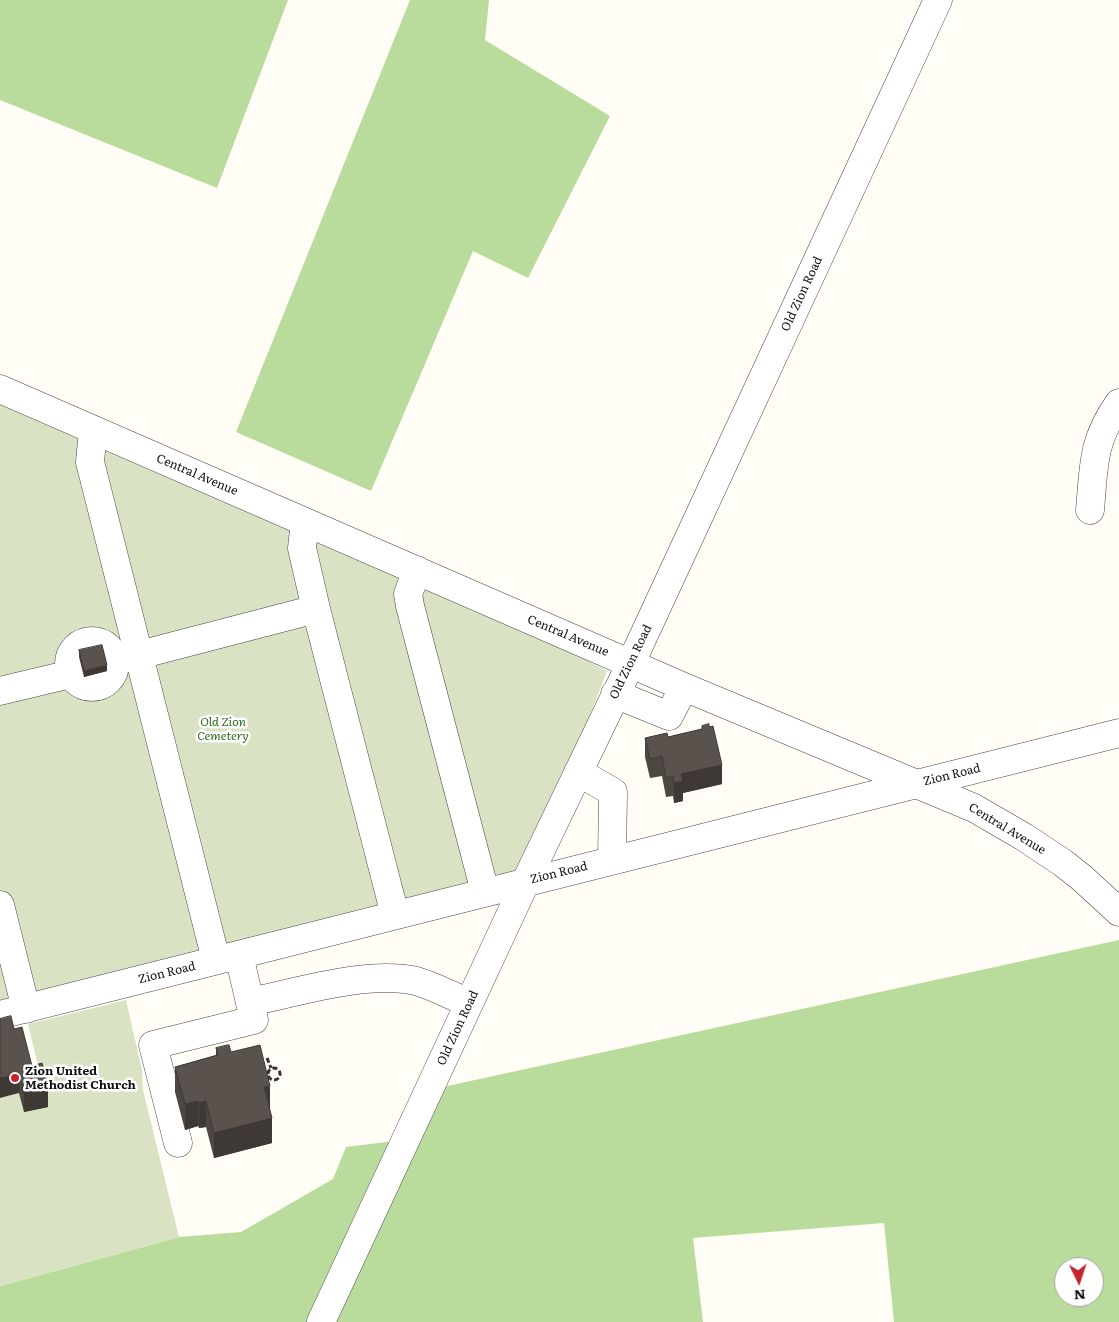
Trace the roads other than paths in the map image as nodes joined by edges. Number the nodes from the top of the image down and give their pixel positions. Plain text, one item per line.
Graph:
1 (938, 0) edge
2 (0, 389) edge
3 (1119, 403) edge
4 (93, 430) junction
5 (1090, 510) dead end
6 (305, 522) junction
7 (417, 570) junction
8 (316, 609) junction
9 (127, 658) junction
10 (631, 663) junction
11 (71, 674) junction
12 (684, 687) junction
13 (0, 691) edge
14 (615, 694) junction
15 (669, 716) junction
16 (1119, 733) edge
17 (675, 744) edge
18 (578, 772) junction
19 (918, 784) junction
20 (612, 860) junction
21 (526, 882) junction
22 (485, 892) junction
23 (0, 905) edge
24 (1119, 912) edge
25 (395, 916) junction
26 (227, 958) junction
27 (250, 1002) junction
28 (469, 1003) junction
29 (26, 1008) junction
30 (0, 1015) edge
31 (178, 1143) dead end
32 (321, 1322) edge

1 - 10 street, Old Zion Road
2 - 4 street, Central Avenue
3 - 5 street
4 - 6 street, Central Avenue
4 - 9 street
6 - 7 street, Central Avenue
6 - 8 street
7 - 10 street, Central Avenue
7 - 22 street
8 - 9 street
8 - 25 street
9 - 11 street
9 - 11 street
9 - 26 street
10 - 12 street, Central Avenue
10 - 14 street, Old Zion Road
11 - 13 street
12 - 15 street
12 - 19 street, Central Avenue
14 - 15 street
14 - 18 street, Old Zion Road
15 - 17 street
16 - 19 street, Zion Road
18 - 20 street
18 - 21 street, Old Zion Road
19 - 20 street, Zion Road
19 - 24 street, Central Avenue
20 - 21 street, Zion Road
21 - 22 street, Zion Road
21 - 28 street, Old Zion Road
22 - 25 street, Zion Road
23 - 29 street
25 - 26 street, Zion Road
26 - 27 street
26 - 29 street, Zion Road
27 - 28 street
27 - 31 street
28 - 32 street, Old Zion Road
29 - 30 street, Zion Road

